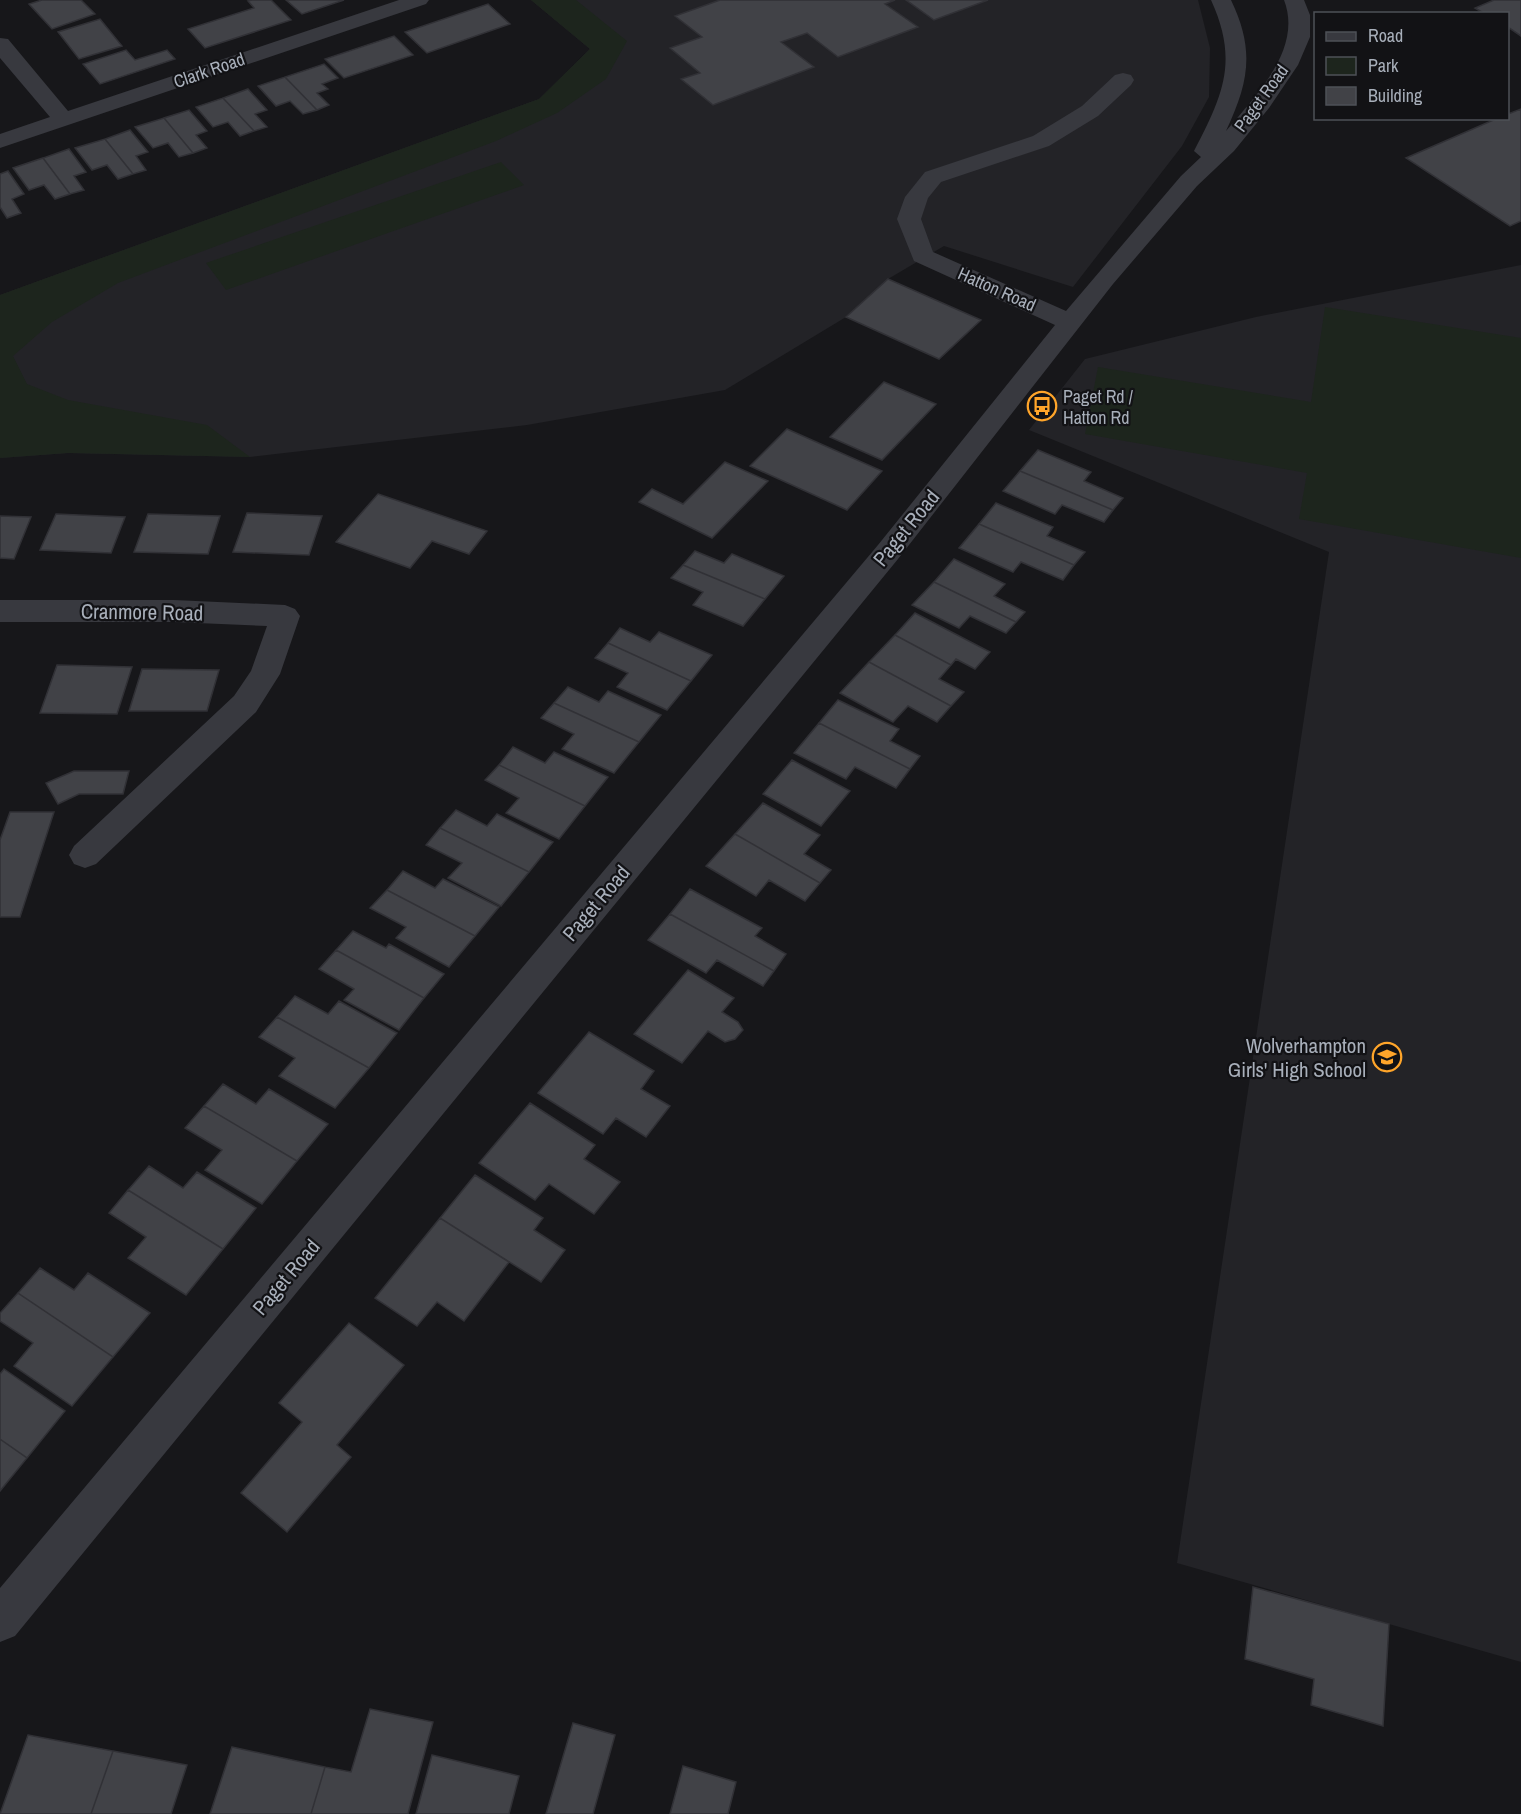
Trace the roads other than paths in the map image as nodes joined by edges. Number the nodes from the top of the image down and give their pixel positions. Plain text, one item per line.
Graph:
1 (419, 0) edge
2 (1221, 0) edge
3 (1294, 0) edge
4 (0, 44) edge
5 (1262, 60) junction
6 (1123, 80) dead end
7 (64, 120) junction
8 (0, 141) edge
9 (1189, 181) junction
10 (1070, 322) junction
11 (0, 611) edge
12 (85, 855) dead end
13 (0, 1621) edge

1 - 7 street, Clark Road
2 - 5 street, Paget Road
3 - 5 street, Paget Road
4 - 7 street
5 - 9 street, Paget Road
5 - 9 street, Paget Road
6 - 10 street, Hatton Road
7 - 8 street, Clark Road
9 - 10 street, Paget Road
10 - 13 street, Paget Road
11 - 12 street, Cranmore Road

